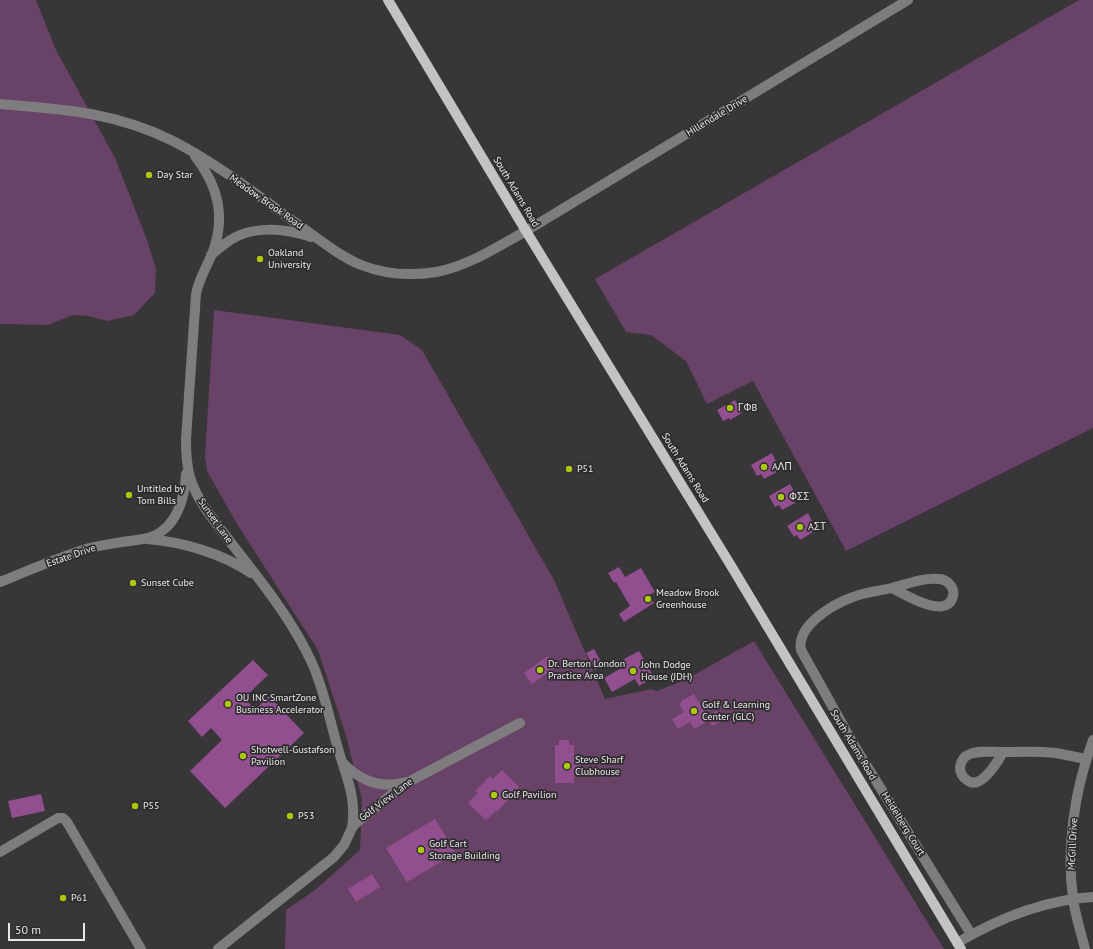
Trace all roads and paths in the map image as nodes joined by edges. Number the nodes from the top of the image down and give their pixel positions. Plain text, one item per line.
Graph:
1 (388, 0) edge
2 (908, 0) edge
3 (893, 4) edge
4 (0, 104) edge
5 (190, 150) junction
6 (526, 231) junction
7 (320, 240) junction
8 (211, 256) junction
9 (186, 466) junction
10 (146, 539) junction
11 (0, 582) edge
12 (262, 584) junction
13 (892, 588) junction
14 (520, 723) dead end
15 (1093, 740) edge
16 (1003, 752) dead end
17 (1086, 759) junction
18 (343, 763) junction
19 (412, 780) junction
20 (352, 828) junction
21 (0, 852) edge
22 (1073, 898) junction
23 (1093, 898) edge
24 (971, 934) junction
25 (959, 946) edge
26 (141, 949) edge
27 (218, 949) edge
28 (1085, 949) edge

1 - 6 main road, South Adams Road
2 - 3 street, Hillendale Drive
3 - 6 street, Hillendale Drive
4 - 5 street, Meadow Brook Road
5 - 7 street, Meadow Brook Road
5 - 8 street, Sunset Lane
6 - 7 street, Meadow Brook Road
6 - 25 main road, South Adams Road
7 - 8 street, Sunset Lane
8 - 9 street, Sunset Lane
9 - 10 street, Estate Drive
9 - 12 street, Sunset Lane
10 - 11 street, Estate Drive
10 - 12 street, Estate Drive
12 - 18 street, Sunset Lane
13 - 13 street, Heidelberg Court
13 - 24 street, Heidelberg Court
14 - 19 street, Golf View Lane
15 - 17 street, McGill Drive
16 - 17 street
17 - 22 street, McGill Drive
18 - 19 street, Sunset Lane
18 - 20 street, Sunset Lane
19 - 20 street, Golf View Lane
20 - 27 street, Golf View Lane
21 - 26 street
22 - 23 street
22 - 24 street
22 - 28 street, McGill Drive
24 - 25 street

